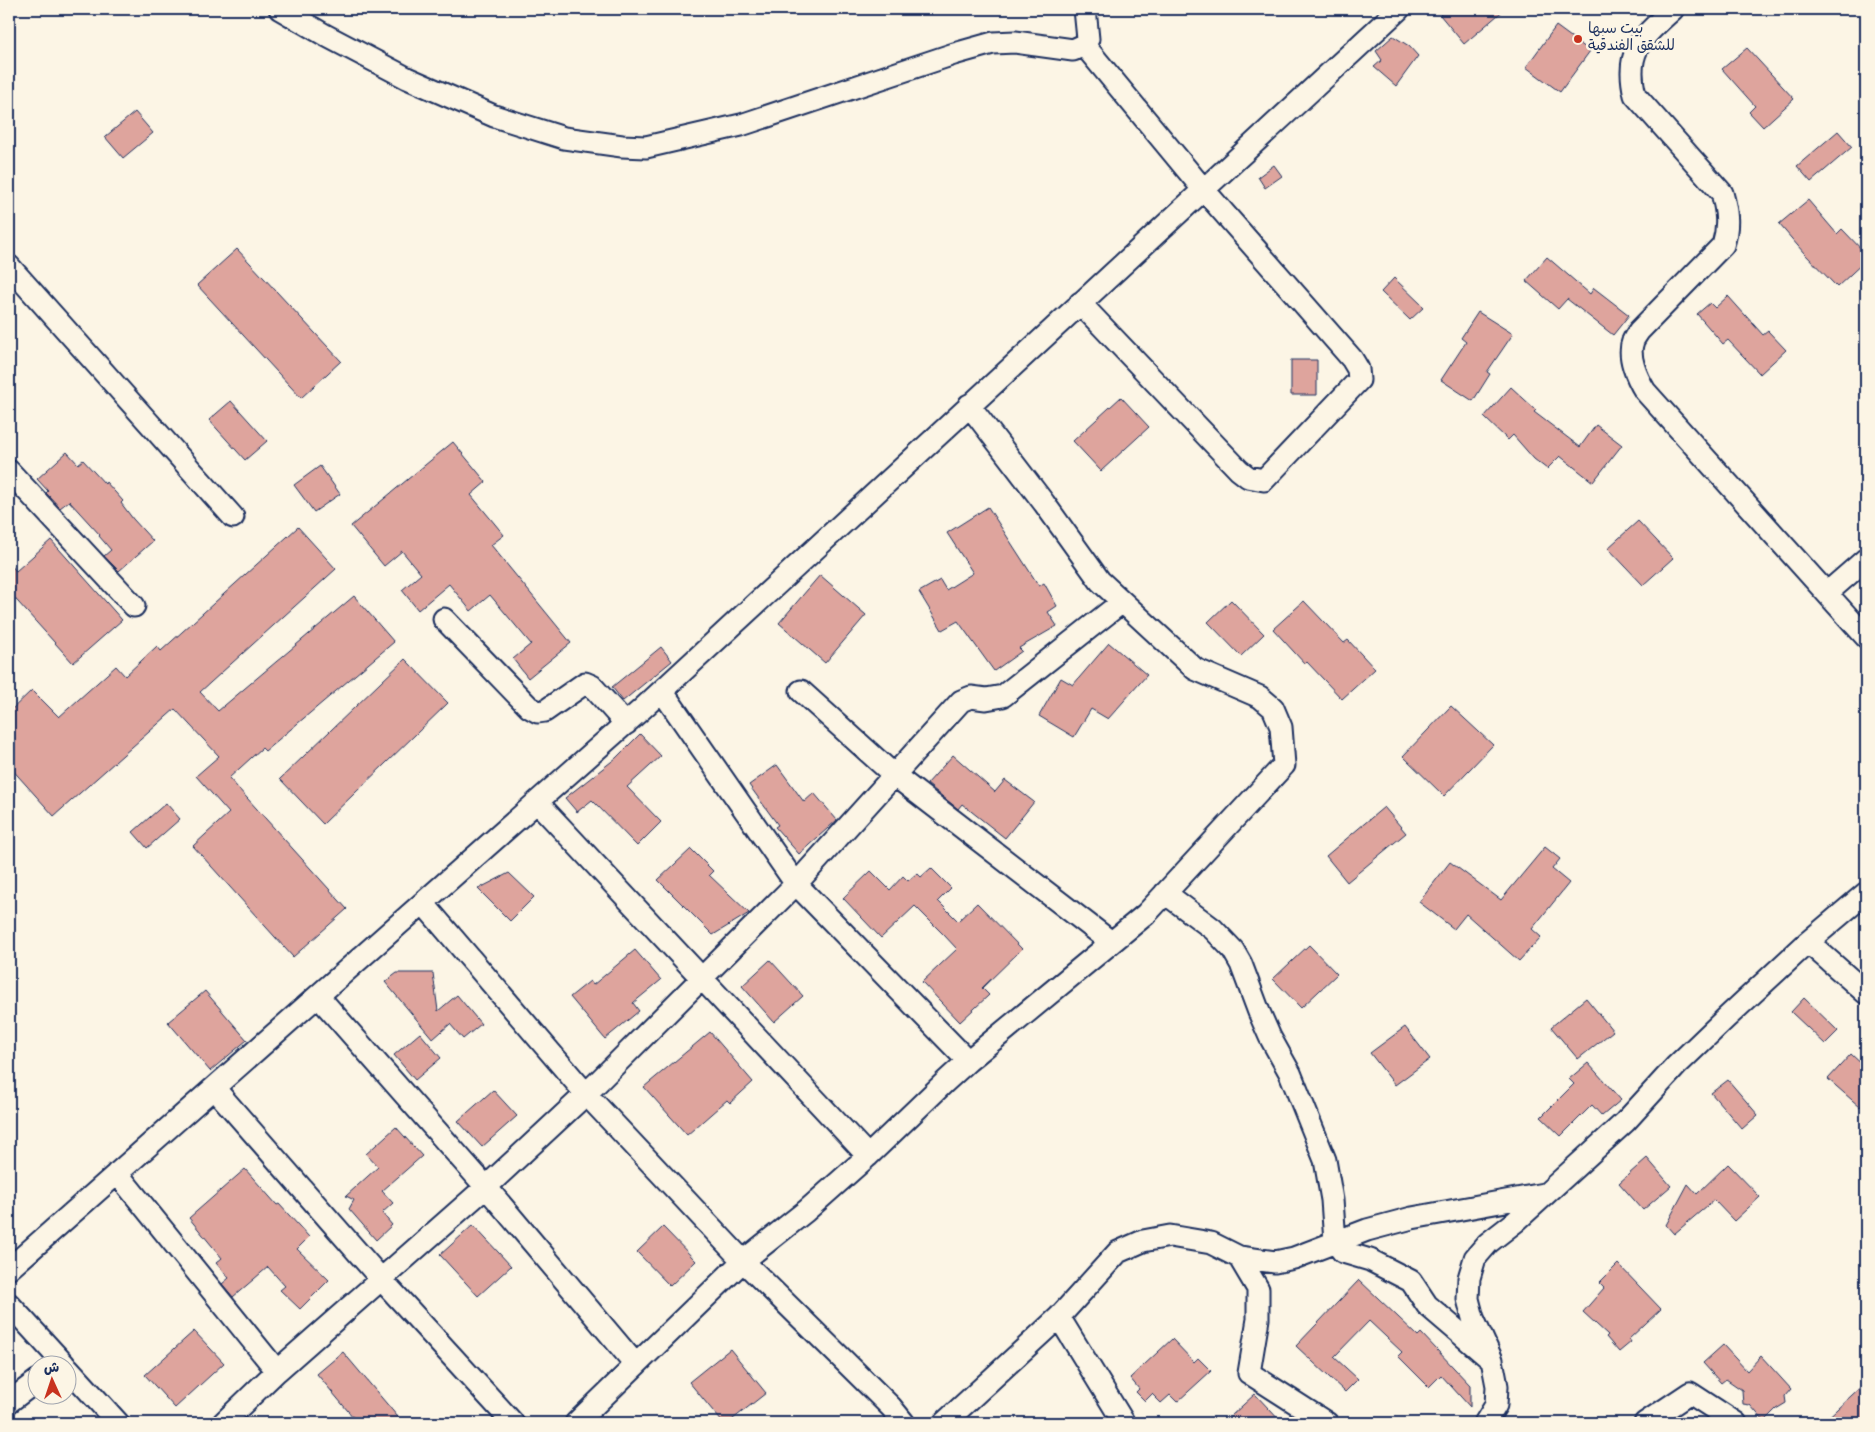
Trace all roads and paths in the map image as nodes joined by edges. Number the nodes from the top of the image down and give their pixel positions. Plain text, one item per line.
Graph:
1 (280, 9) edge
2 (1085, 9) edge
3 (1399, 9) edge
4 (1673, 9) edge
5 (1084, 45) junction
6 (1203, 189) junction
7 (9, 266) edge
8 (1080, 303) junction
9 (969, 405) junction
10 (9, 471) edge
11 (233, 517) dead end
12 (1866, 559) edge
13 (1827, 593) junction
14 (1122, 602) junction
15 (134, 606) dead end
16 (444, 619) dead end
17 (1866, 638) edge
18 (662, 691) junction
19 (801, 691) dead end
20 (626, 724) junction
21 (894, 775) junction
22 (537, 802) junction
23 (796, 884) junction
24 (1165, 893) junction
25 (1866, 894) edge
26 (423, 903) junction
27 (1111, 942) junction
28 (1808, 942) junction
29 (701, 978) junction
30 (1866, 993) edge
31 (318, 996) junction
32 (968, 1061) junction
33 (214, 1088) junction
34 (586, 1094) junction
35 (868, 1156) junction
36 (117, 1173) junction
37 (486, 1187) junction
38 (1544, 1194) junction
39 (1335, 1242) junction
40 (1239, 1257) junction
41 (743, 1261) junction
42 (9, 1268) edge
43 (381, 1279) junction
44 (9, 1304) edge
45 (1059, 1317) junction
46 (52, 1354) edge
47 (1492, 1360) junction
48 (636, 1365) junction
49 (277, 1371) junction
50 (78, 1382) edge
51 (28, 1388) edge
52 (9, 1402) edge
53 (118, 1423) edge
54 (223, 1423) edge
55 (513, 1423) edge
56 (576, 1423) edge
57 (904, 1423) edge
58 (944, 1423) edge
59 (1124, 1423) edge
60 (1327, 1423) edge
61 (1485, 1423) edge
62 (1645, 1423) edge
63 (1736, 1423) edge

1 - 5 street
2 - 5 street
3 - 6 street
4 - 13 street
5 - 6 street
6 - 8 street
6 - 8 street
7 - 11 street
8 - 9 street
9 - 14 street
9 - 18 street
10 - 15 street
12 - 13 street
13 - 17 street
14 - 21 street
14 - 24 street
16 - 20 street
18 - 20 street
18 - 23 street
19 - 21 street
20 - 22 street
21 - 23 street
21 - 27 street
22 - 26 street
22 - 29 street
23 - 29 street
23 - 32 street
24 - 27 street
24 - 39 street
25 - 28 street
26 - 31 street
26 - 34 street
27 - 32 street
28 - 30 street
28 - 38 street
29 - 34 street
29 - 35 street
31 - 33 street
31 - 37 street
32 - 35 street
33 - 36 street
33 - 43 street
34 - 37 street
34 - 41 street
35 - 41 street
36 - 42 street
36 - 49 street
37 - 43 street
37 - 48 street
38 - 39 street
38 - 47 street
39 - 40 street
39 - 47 street
40 - 45 street
40 - 60 street
41 - 48 street
41 - 57 street
43 - 49 street
43 - 55 street
44 - 46 street
45 - 58 street
45 - 59 street
47 - 61 street
48 - 56 street
49 - 54 street
50 - 53 street
51 - 52 street
62 - 63 street

